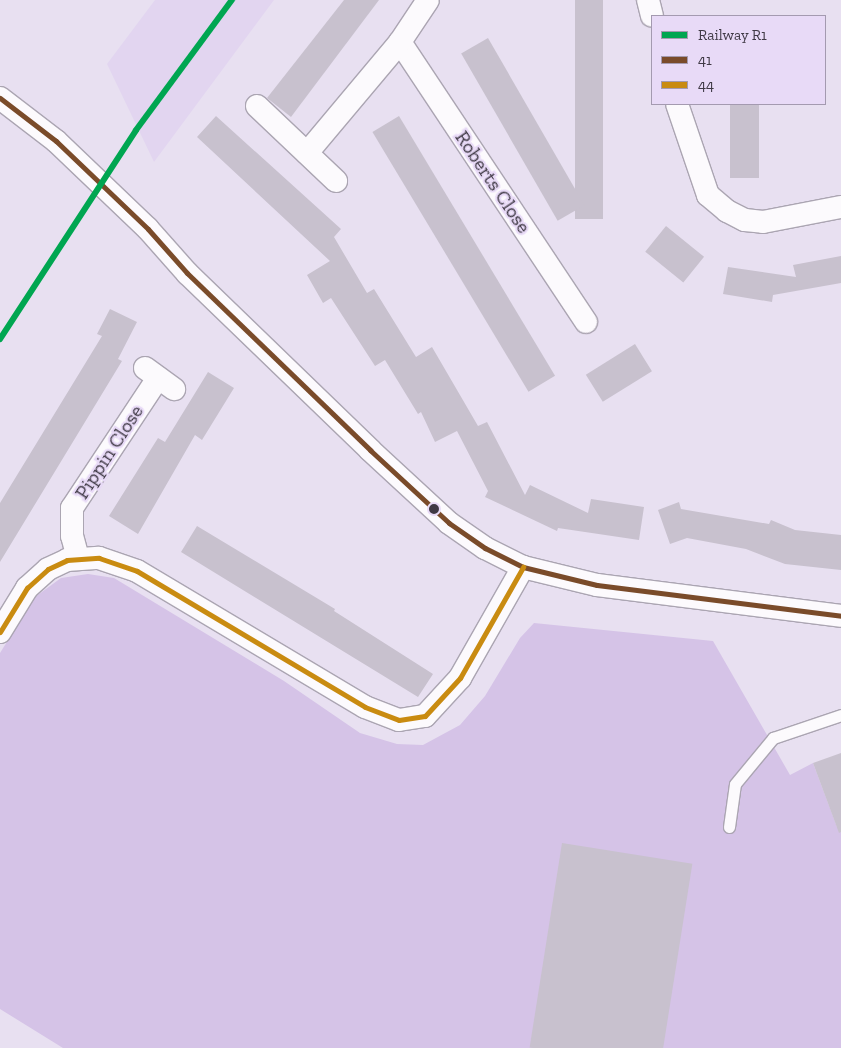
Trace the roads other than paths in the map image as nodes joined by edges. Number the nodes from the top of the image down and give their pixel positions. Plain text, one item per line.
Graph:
1 (428, 0) edge
2 (648, 0) edge
3 (652, 15) edge
4 (400, 42) junction
5 (0, 98) edge
6 (677, 105) edge
7 (257, 106) dead end
8 (307, 153) junction
9 (336, 181) dead end
10 (841, 207) edge
11 (586, 322) dead end
12 (159, 378) dead end
13 (78, 558) junction
14 (523, 567) junction
15 (841, 616) edge
16 (0, 632) edge
17 (841, 715) edge
18 (729, 827) dead end

1 - 4 street
2 - 3 street
4 - 8 street
4 - 11 street, Roberts Close
5 - 14 street
6 - 10 street
7 - 8 street
8 - 9 street
12 - 13 street, Pippin Close
13 - 14 street
13 - 16 street
14 - 15 street
17 - 18 lane

